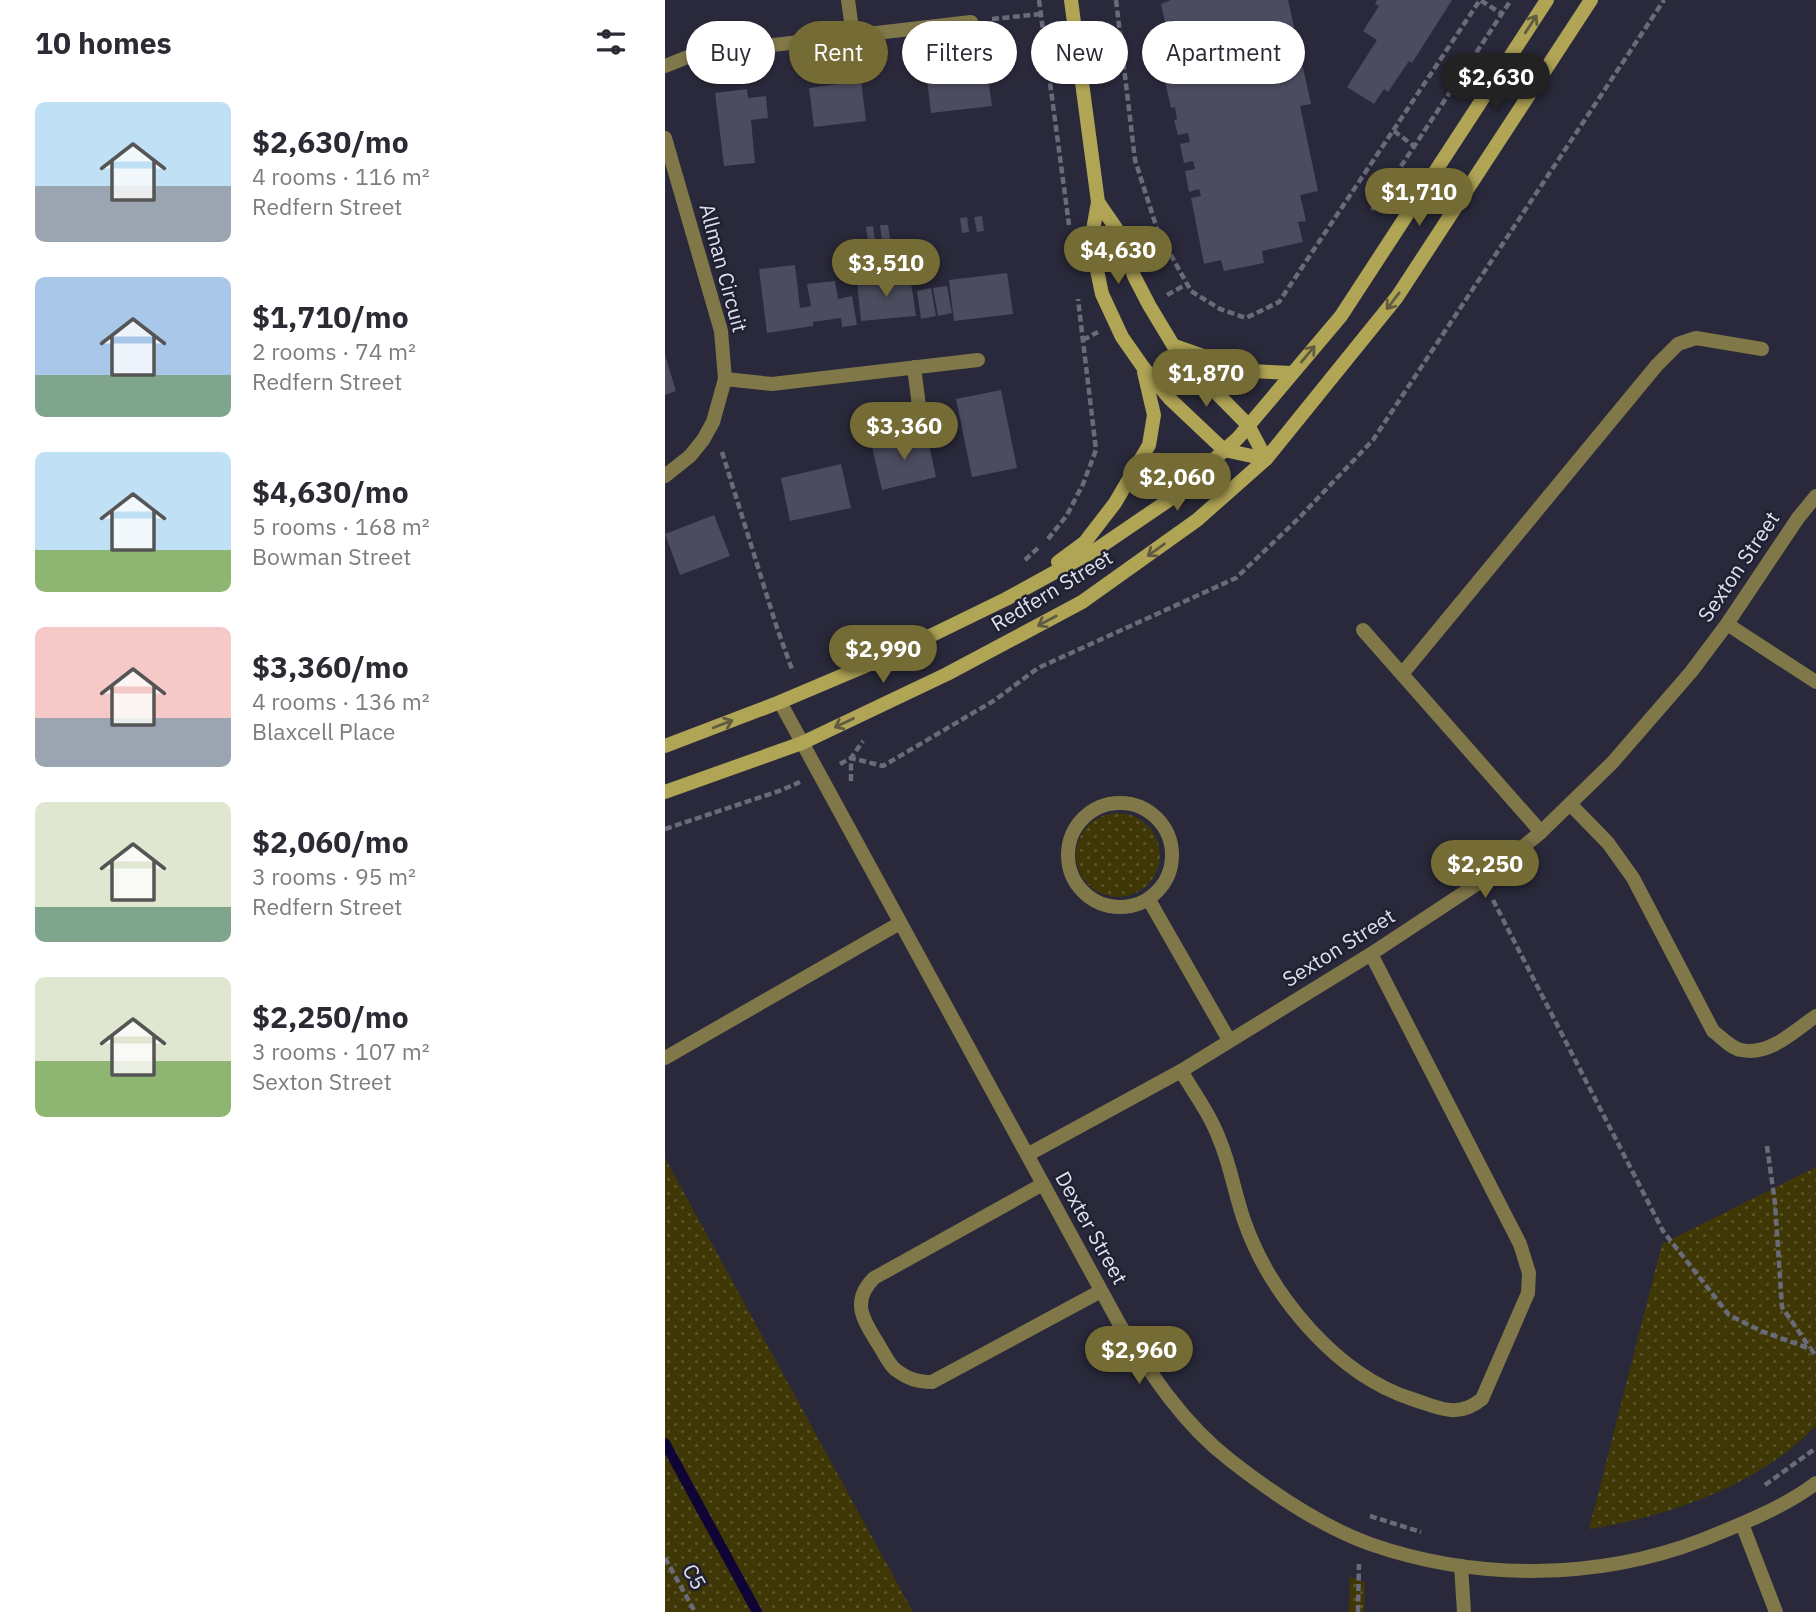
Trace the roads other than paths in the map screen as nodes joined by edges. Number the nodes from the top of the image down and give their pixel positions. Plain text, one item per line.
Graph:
1 (848, 0) edge
2 (1071, 0) edge
3 (1546, 0) edge
4 (1591, 0) edge
5 (851, 21) edge
6 (789, 43) edge
7 (665, 66) edge
8 (665, 138) edge
9 (1098, 202) junction
10 (1173, 345) junction
11 (1762, 349) dead end
12 (978, 360) dead end
13 (914, 367) junction
14 (1143, 368) junction
15 (1292, 373) junction
16 (725, 379) junction
17 (920, 414) dead end
18 (1248, 425) junction
19 (1224, 450) junction
20 (1265, 459) junction
21 (665, 476) edge
22 (1816, 496) edge
23 (1006, 600) junction
24 (1727, 624) junction
25 (1363, 630) dead end
26 (1402, 674) junction
27 (1816, 682) edge
28 (781, 702) junction
29 (802, 743) junction
30 (665, 746) edge
31 (665, 792) edge
32 (1571, 805) junction
33 (1541, 832) junction
34 (1149, 900) junction
35 (900, 923) junction
36 (1371, 954) junction
37 (1816, 1016) edge
38 (1229, 1040) junction
39 (665, 1058) edge
40 (1181, 1071) junction
41 (1027, 1155) junction
42 (1043, 1184) junction
43 (1101, 1291) junction
44 (1816, 1483) edge
45 (1742, 1524) junction
46 (1461, 1566) junction
47 (1464, 1612) edge
48 (1776, 1612) edge

1 - 5 street
2 - 9 main road
15 -> 3 main road, Redfern Street
4 -> 20 main road, Redfern Street
6 - 7 street
8 - 16 street, Allman Circuit
9 - 10 main road
9 - 14 main road
10 - 15 main road
10 - 18 main road
11 - 26 street
12 - 13 street
13 - 16 street
13 - 17 street
14 - 19 main road
14 - 23 main road
15 - 18 main road, Redfern Street
16 - 21 street, Allman Circuit
18 - 19 main road, Redfern Street
18 - 20 main road
19 - 20 main road
19 - 23 main road, Redfern Street
20 -> 29 main road, Redfern Street
22 - 24 street, Sexton Street
23 - 28 main road, Redfern Street
24 - 27 street
24 - 32 street, Sexton Street
25 - 26 street
26 - 33 street
28 - 29 street, Dexter Street
30 -> 28 main road, Redfern Street
29 - 31 main road, Redfern Street
29 - 35 street, Dexter Street
32 - 33 street, Sexton Street
32 - 37 street
33 - 36 street, Sexton Street
34 - 34 street
34 - 38 street
35 - 39 street
35 - 41 street, Dexter Street
36 - 38 street, Sexton Street
36 - 40 street
38 - 40 street, Sexton Street
40 - 41 street, Sexton Street
41 - 42 street, Dexter Street
42 - 43 street, Dexter Street
42 - 43 street
43 - 46 street, Dexter Street
44 - 45 street, Dexter Street
45 - 46 street, Dexter Street
45 - 48 street
46 - 47 street

